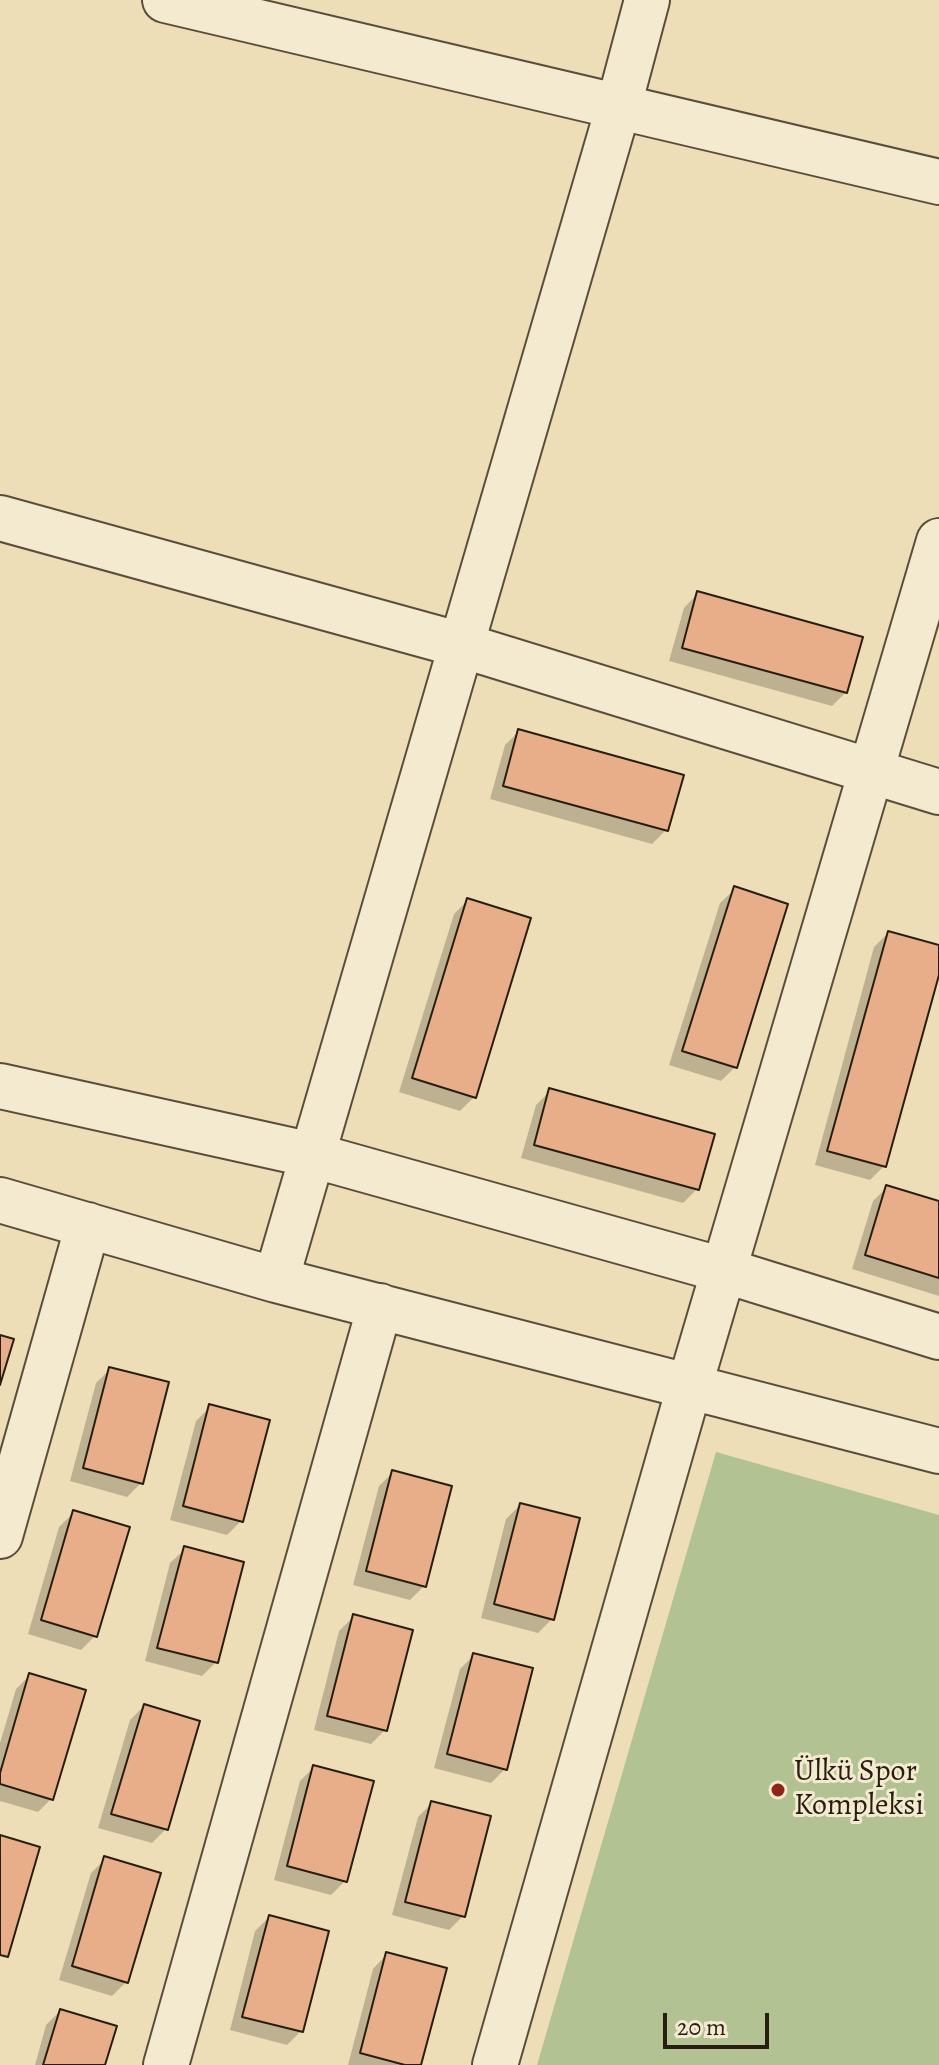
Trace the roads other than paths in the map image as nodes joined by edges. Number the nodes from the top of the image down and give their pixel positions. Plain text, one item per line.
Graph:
1 (165, 0) edge
2 (647, 0) edge
3 (619, 105) junction
4 (939, 182) edge
5 (0, 518) edge
6 (939, 541) edge
7 (461, 645) junction
8 (870, 769) junction
9 (939, 792) edge
10 (0, 1086) edge
11 (312, 1155) junction
12 (0, 1200) edge
13 (88, 1225) junction
14 (723, 1270) junction
15 (276, 1280) junction
16 (380, 1306) junction
17 (939, 1337) edge
18 (689, 1388) junction
19 (939, 1451) edge
20 (0, 1536) edge
21 (166, 2065) edge
22 (495, 2065) edge

1 - 3 street
2 - 3 street
3 - 4 street
3 - 7 street
5 - 7 street
6 - 8 street
7 - 8 street
7 - 11 street
8 - 9 street
8 - 14 street
10 - 11 street
11 - 14 street
11 - 15 street
12 - 13 street
13 - 15 street
13 - 20 street
14 - 17 street
14 - 18 street
15 - 16 street
16 - 18 street
16 - 21 street
18 - 19 street
18 - 22 street

